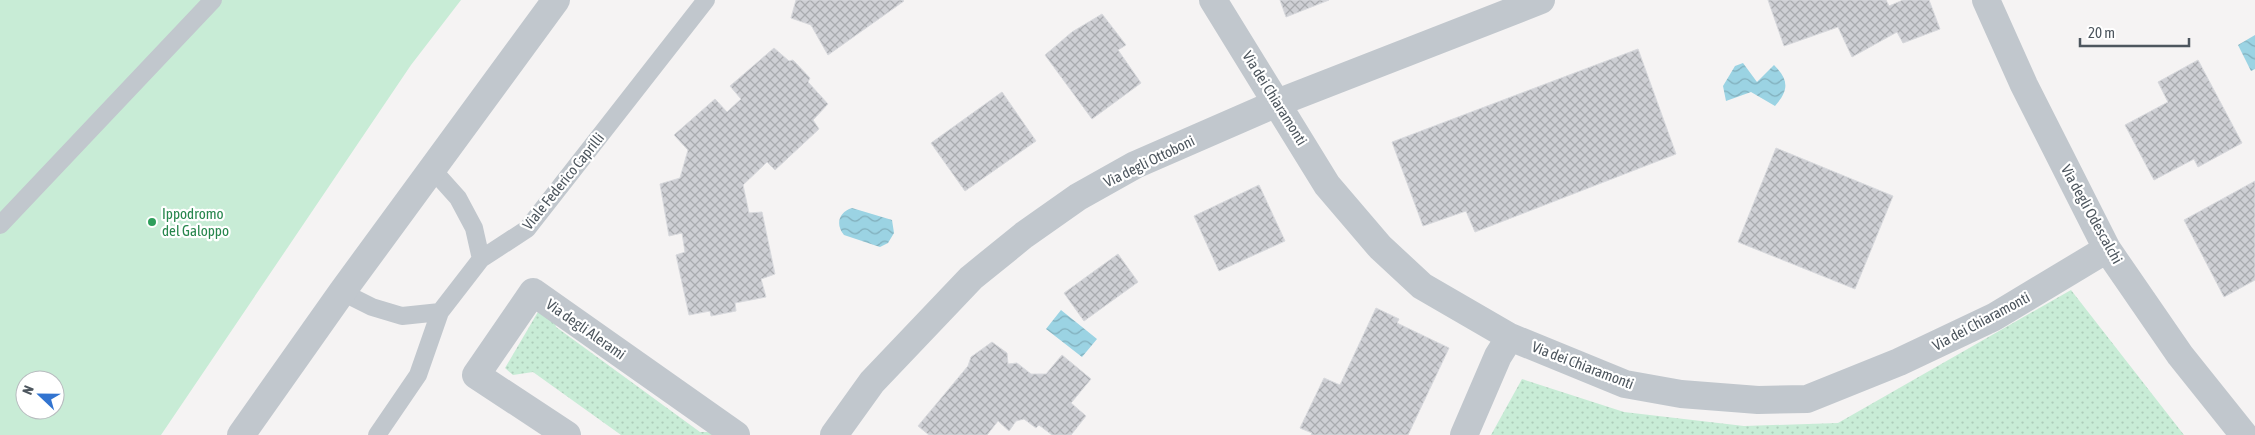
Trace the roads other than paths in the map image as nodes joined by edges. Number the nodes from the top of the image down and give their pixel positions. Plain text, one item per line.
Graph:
1 (213, 0) edge
2 (556, 0) edge
3 (706, 0) edge
4 (1213, 0) edge
5 (1541, 0) edge
6 (1986, 0) edge
7 (1277, 103) junction
8 (432, 168) junction
9 (0, 225) edge
10 (2108, 249) junction
11 (481, 259) junction
12 (342, 292) junction
13 (440, 312) junction
14 (1510, 337) junction
15 (241, 435) edge
16 (377, 435) edge
17 (567, 435) edge
18 (736, 435) edge
19 (834, 435) edge
20 (1464, 435) edge
21 (2244, 435) edge

1 - 9 lane
2 - 8 street
3 - 11 lane, Viale Federico Caprilli
4 - 7 street, Via dei Chiaramonti
5 - 7 street, Via degli Ottoboni
6 - 10 street, Via degli Odescalchi
7 - 14 street, Via dei Chiaramonti
7 - 19 street, Via degli Ottoboni
8 - 11 lane
8 - 12 street
10 - 14 street, Via dei Chiaramonti
10 - 21 street, Via degli Odescalchi
11 - 13 lane, Viale Federico Caprilli
12 - 13 lane
12 - 15 street
13 - 16 lane, Viale Federico Caprilli
14 - 20 street
17 - 18 street, Via degli Alerami

